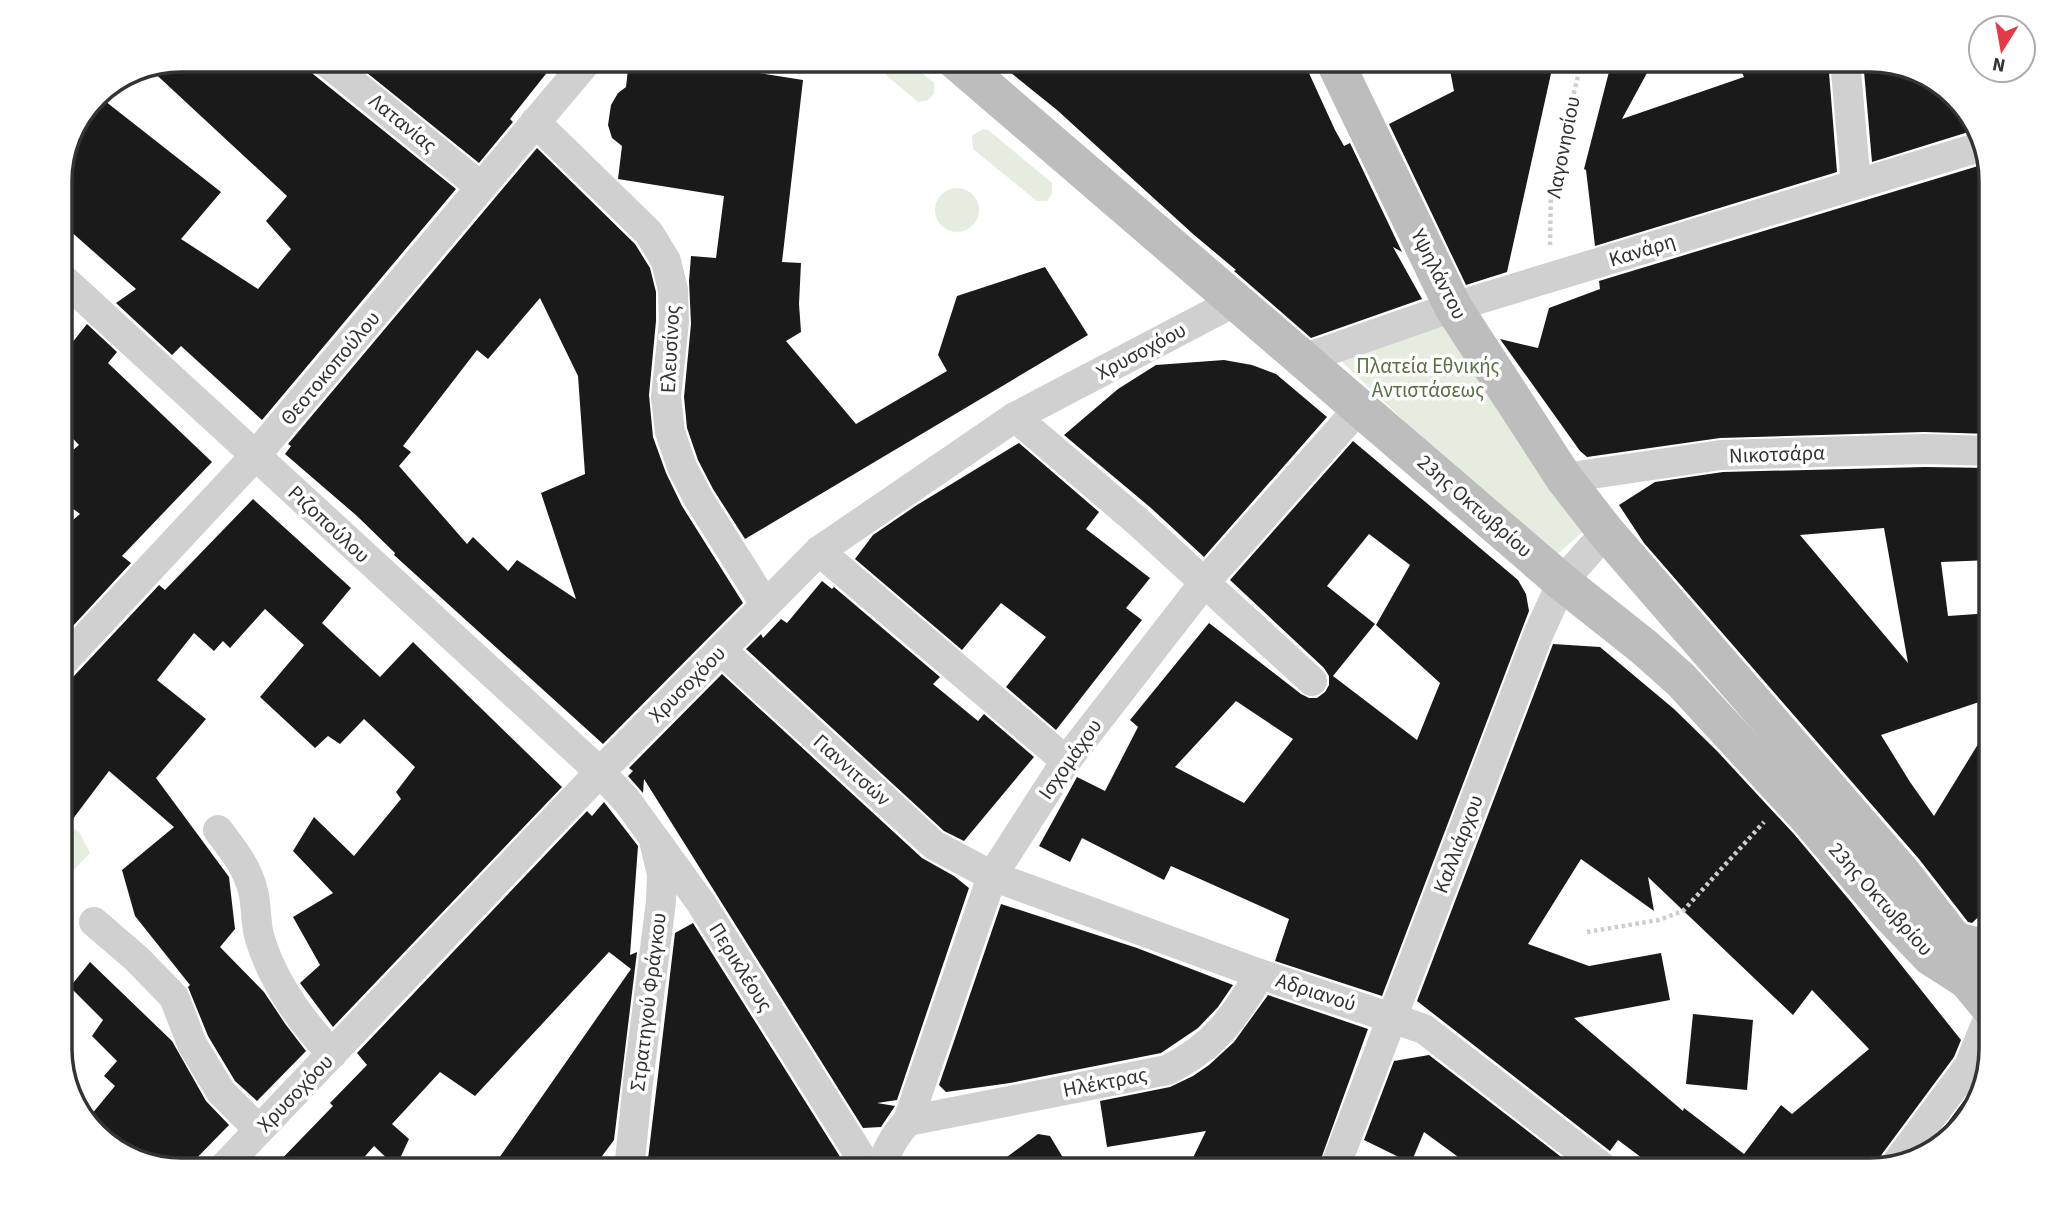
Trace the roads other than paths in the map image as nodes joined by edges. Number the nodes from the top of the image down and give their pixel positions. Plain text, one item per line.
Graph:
1 (339, 72) edge
2 (578, 72) edge
3 (969, 72) edge
4 (1340, 72) edge
5 (1846, 72) edge
6 (535, 122) junction
7 (1974, 149) edge
8 (1856, 184) junction
9 (481, 187) junction
10 (72, 287) edge
11 (1236, 301) junction
12 (1454, 307) junction
13 (1303, 359) junction
14 (1360, 407) junction
15 (1015, 417) junction
16 (1979, 451) edge
17 (255, 456) junction
18 (1564, 478) junction
19 (1606, 533) junction
20 (819, 551) junction
21 (1562, 582) junction
22 (1205, 583) junction
23 (765, 604) junction
24 (720, 650) junction
25 (72, 653) edge
26 (1311, 681) dead end
27 (1066, 761) junction
28 (600, 772) junction
29 (218, 830) dead end
30 (652, 834) junction
31 (992, 877) junction
32 (94, 922) dead end
33 (1973, 941) edge
34 (1260, 974) junction
35 (1967, 980) junction
36 (1979, 995) edge
37 (1392, 1017) junction
38 (1979, 1042) edge
39 (332, 1054) junction
40 (908, 1121) junction
41 (259, 1130) junction
42 (1904, 1153) edge
43 (233, 1158) edge
44 (630, 1158) edge
45 (861, 1158) edge
46 (886, 1158) edge
47 (1339, 1158) edge
48 (1588, 1158) edge

1 - 9 street, Λατανίας
2 - 6 street, Θεοτοκοπούλου
3 - 11 main road, 23ης Οκτωβρίου
4 - 12 main road, Υψηλάντου
5 - 8 street
6 - 9 street, Θεοτοκοπούλου
6 - 23 street, Ελευσίνος
7 - 8 street, Κανάρη
8 - 12 street, Κανάρη
9 - 17 street, Θεοτοκοπούλου
10 - 17 street, Ριζοπούλου
11 - 13 main road, 23ης Οκτωβρίου
11 - 15 street, Χρυσοχόου
12 - 13 street, Κανάρη
12 - 18 main road, Υψηλάντου
13 - 14 main road, 23ης Οκτωβρίου
14 - 21 main road, 23ης Οκτωβρίου
14 - 22 street, Ισχομάχου
15 - 20 street, Χρυσοχόου
15 - 22 street
16 - 18 street, Νικοτσάρα
17 - 25 street, Θεοτοκοπούλου
17 - 28 street, Ριζοπούλου
18 - 19 main road, 23ης Οκτωβρίου
19 - 21 street, Καλλιάρχου
19 - 33 main road, 23ης Οκτωβρίου
20 - 23 street, Χρυσοχόου
20 - 27 street
21 - 35 main road, 23ης Οκτωβρίου
21 - 37 street, Καλλιάρχου
22 - 26 street
22 - 27 street, Ισχομάχου
23 - 24 street, Χρυσοχόου
24 - 28 street, Χρυσοχόου
24 - 31 street, Γιαννιτσών
27 - 31 street, Ισχομάχου
28 - 30 street, Περικλέους
28 - 39 street, Χρυσοχόου
29 - 39 street
30 - 44 street, Στρατηγού Φράγκου
30 - 45 street, Περικλέους
31 - 34 street, Αδριανού
31 - 40 street, Ισχομάχου
32 - 41 street
33 - 35 main road, 23ης Οκτωβρίου
34 - 37 street, Αδριανού
34 - 40 street, Ηλέκτρας
35 - 36 main road, 23ης Οκτωβρίου
37 - 47 street, Καλλιάρχου
37 - 48 street, Αδριανού
38 - 42 street
39 - 41 street, Χρυσοχόου
40 - 46 street, Ισχομάχου
41 - 43 street, Χρυσοχόου

